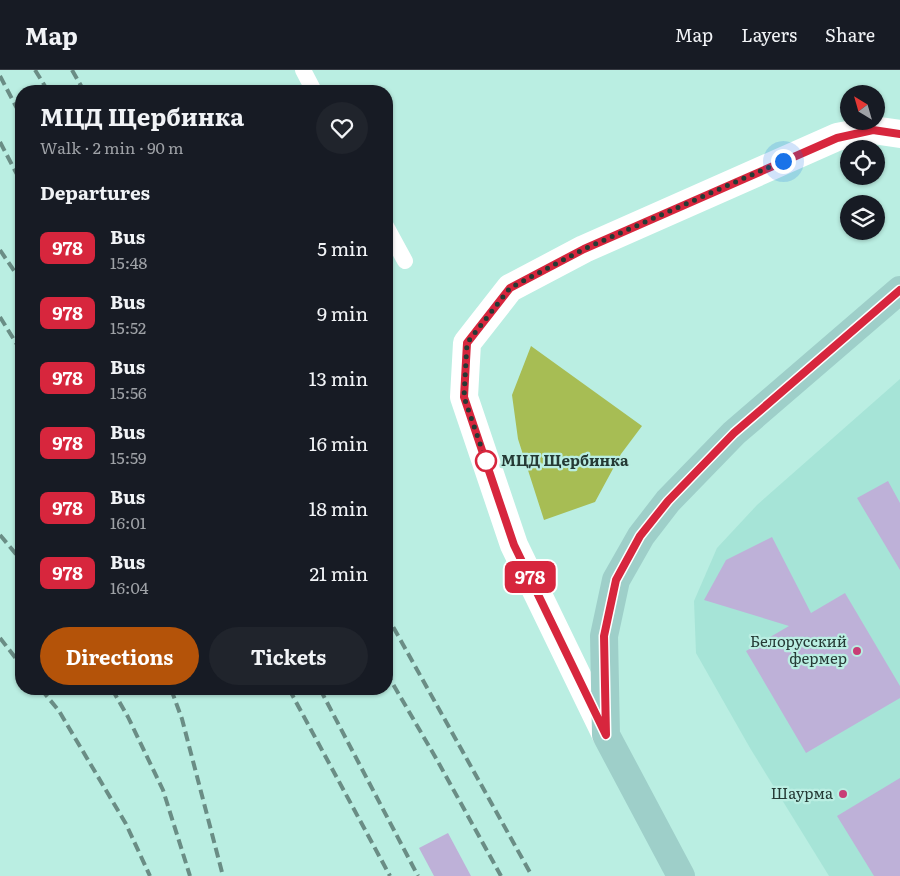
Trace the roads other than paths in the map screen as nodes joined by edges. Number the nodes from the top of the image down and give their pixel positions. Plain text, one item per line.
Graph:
1 (303, 70) edge
2 (311, 85) edge
3 (900, 134) edge
4 (393, 239) edge
5 (405, 261) dead end
6 (900, 290) edge
7 (606, 735) junction
8 (681, 876) edge

1 - 2 lane
3 - 7 street
4 - 5 lane
6 - 7 main road
7 - 8 main road

